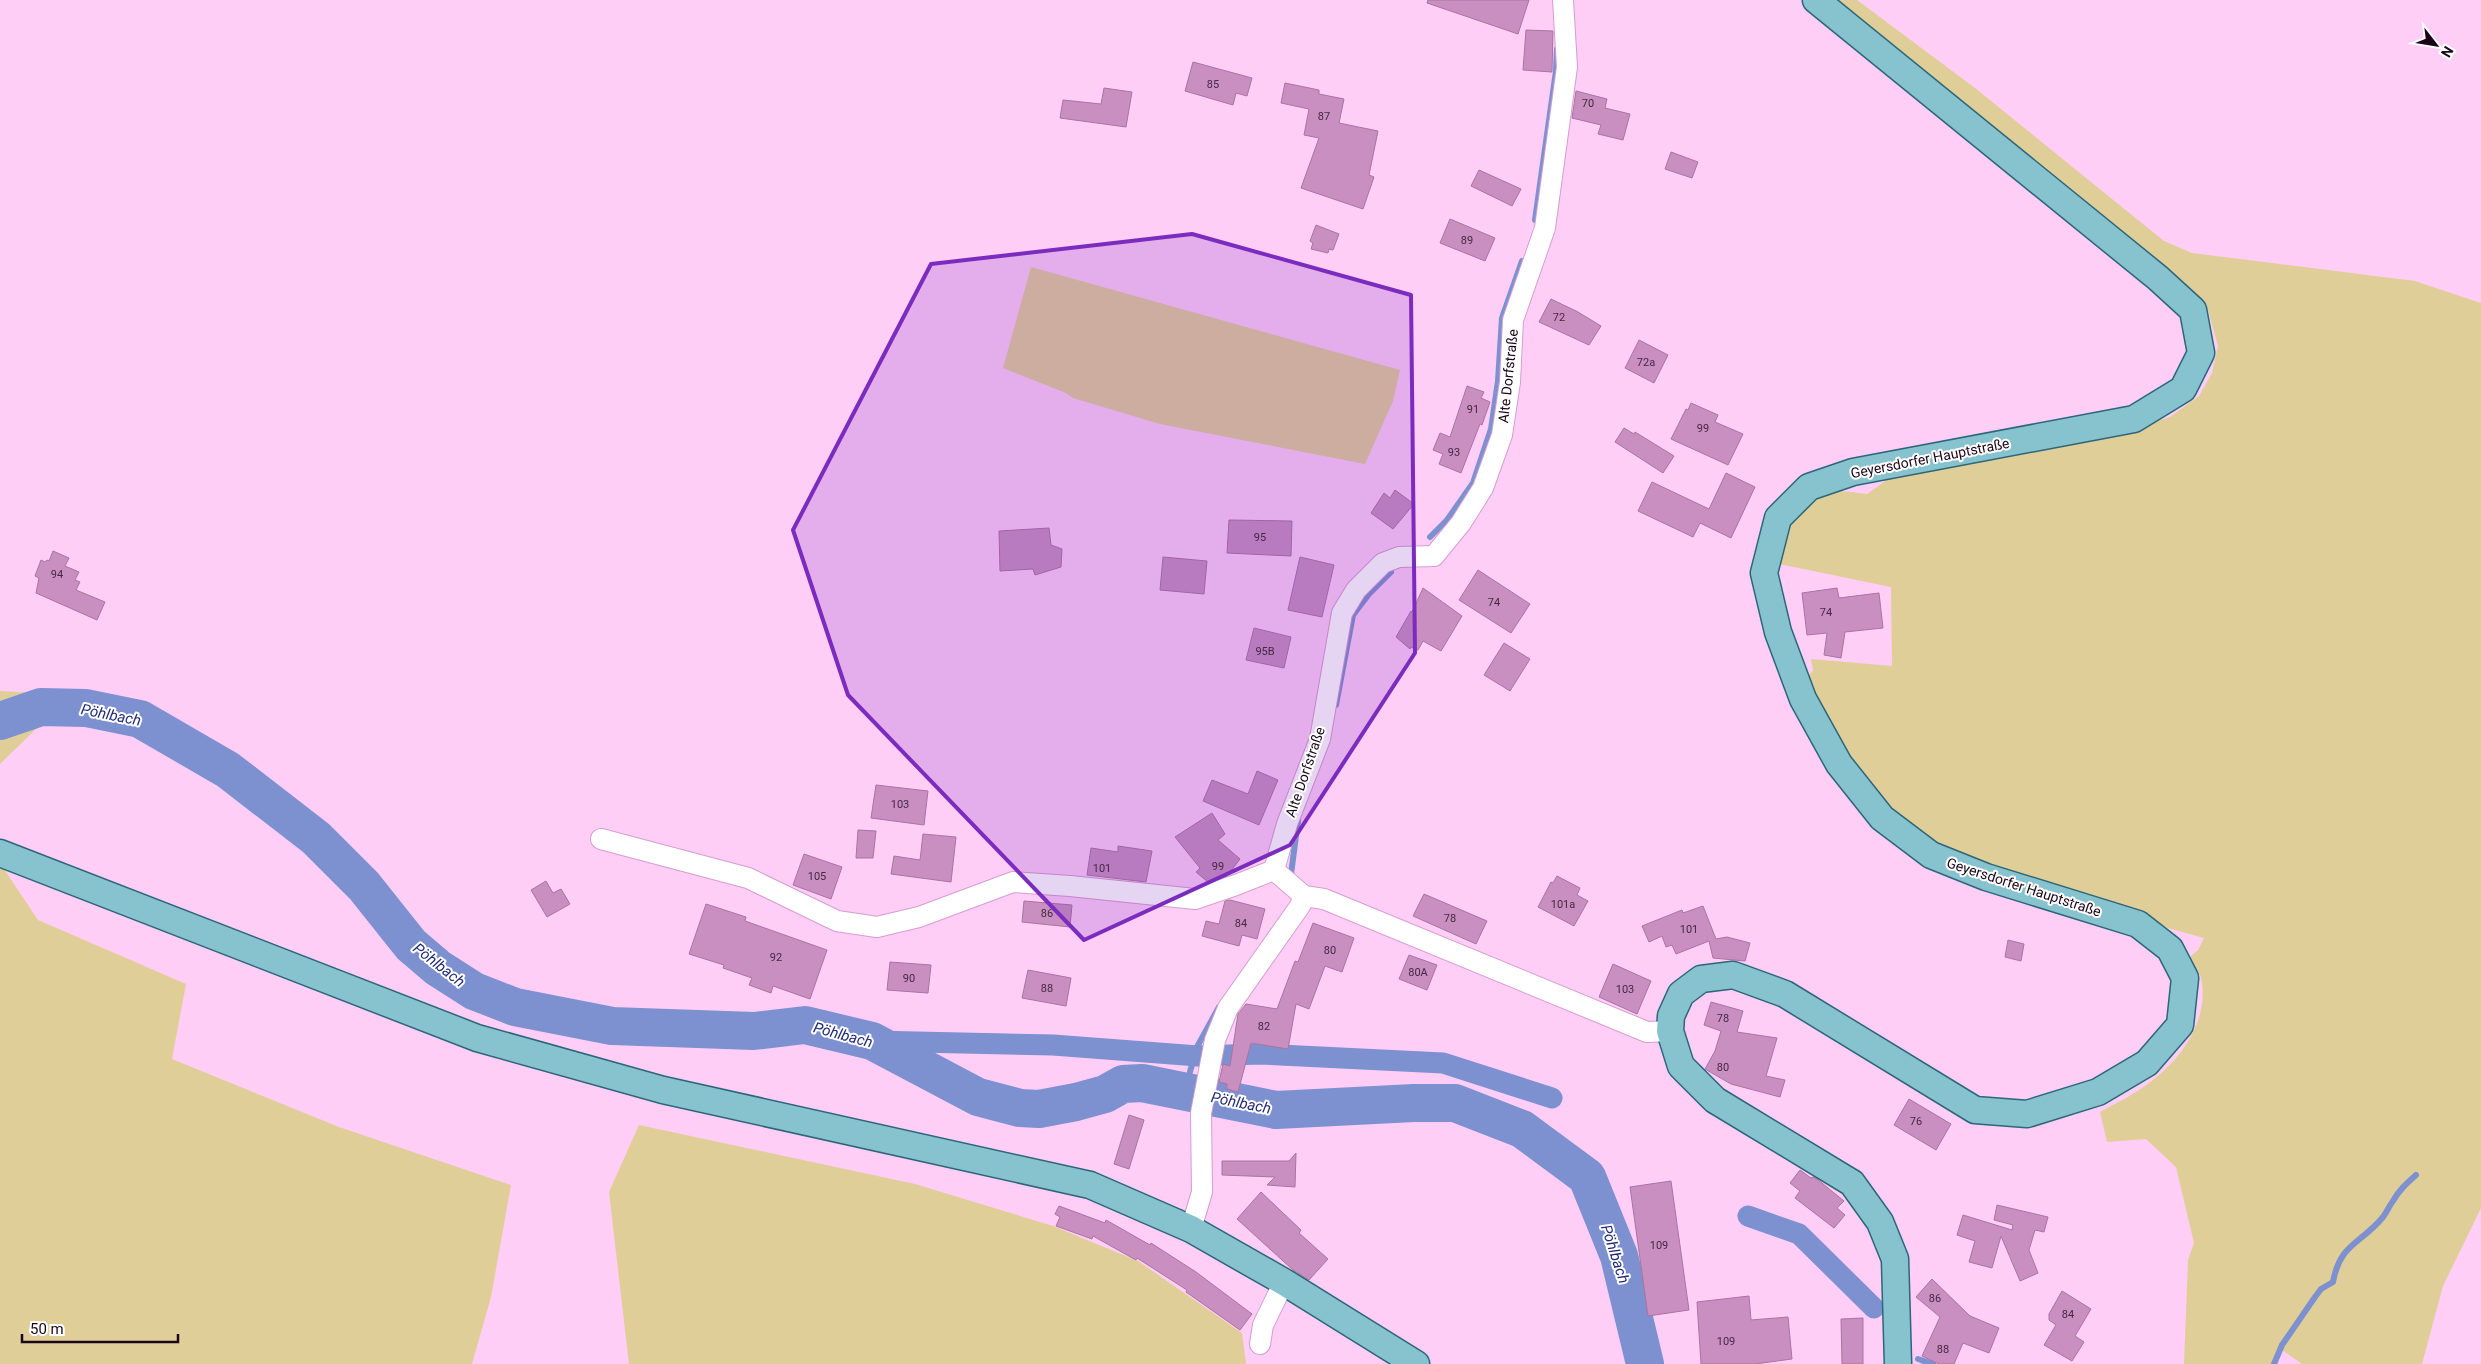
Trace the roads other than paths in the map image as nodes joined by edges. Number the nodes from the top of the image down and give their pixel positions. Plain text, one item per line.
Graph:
1 (1563, 0) edge
2 (1816, 0) edge
3 (600, 839) dead end
4 (0, 853) edge
5 (1274, 870) junction
6 (1304, 896) junction
7 (1670, 1031) junction
8 (1191, 1229) junction
9 (1284, 1282) junction
10 (1260, 1344) dead end
11 (1416, 1364) edge
12 (1898, 1364) edge

1 - 5 street, Alte Dorfstraße
2 - 7 main road, Geyersdorfer Hauptstraße
3 - 5 street
4 - 8 main road
5 - 6 street
6 - 7 street
6 - 8 street
7 - 12 main road
8 - 9 main road
9 - 10 street
9 - 11 main road

